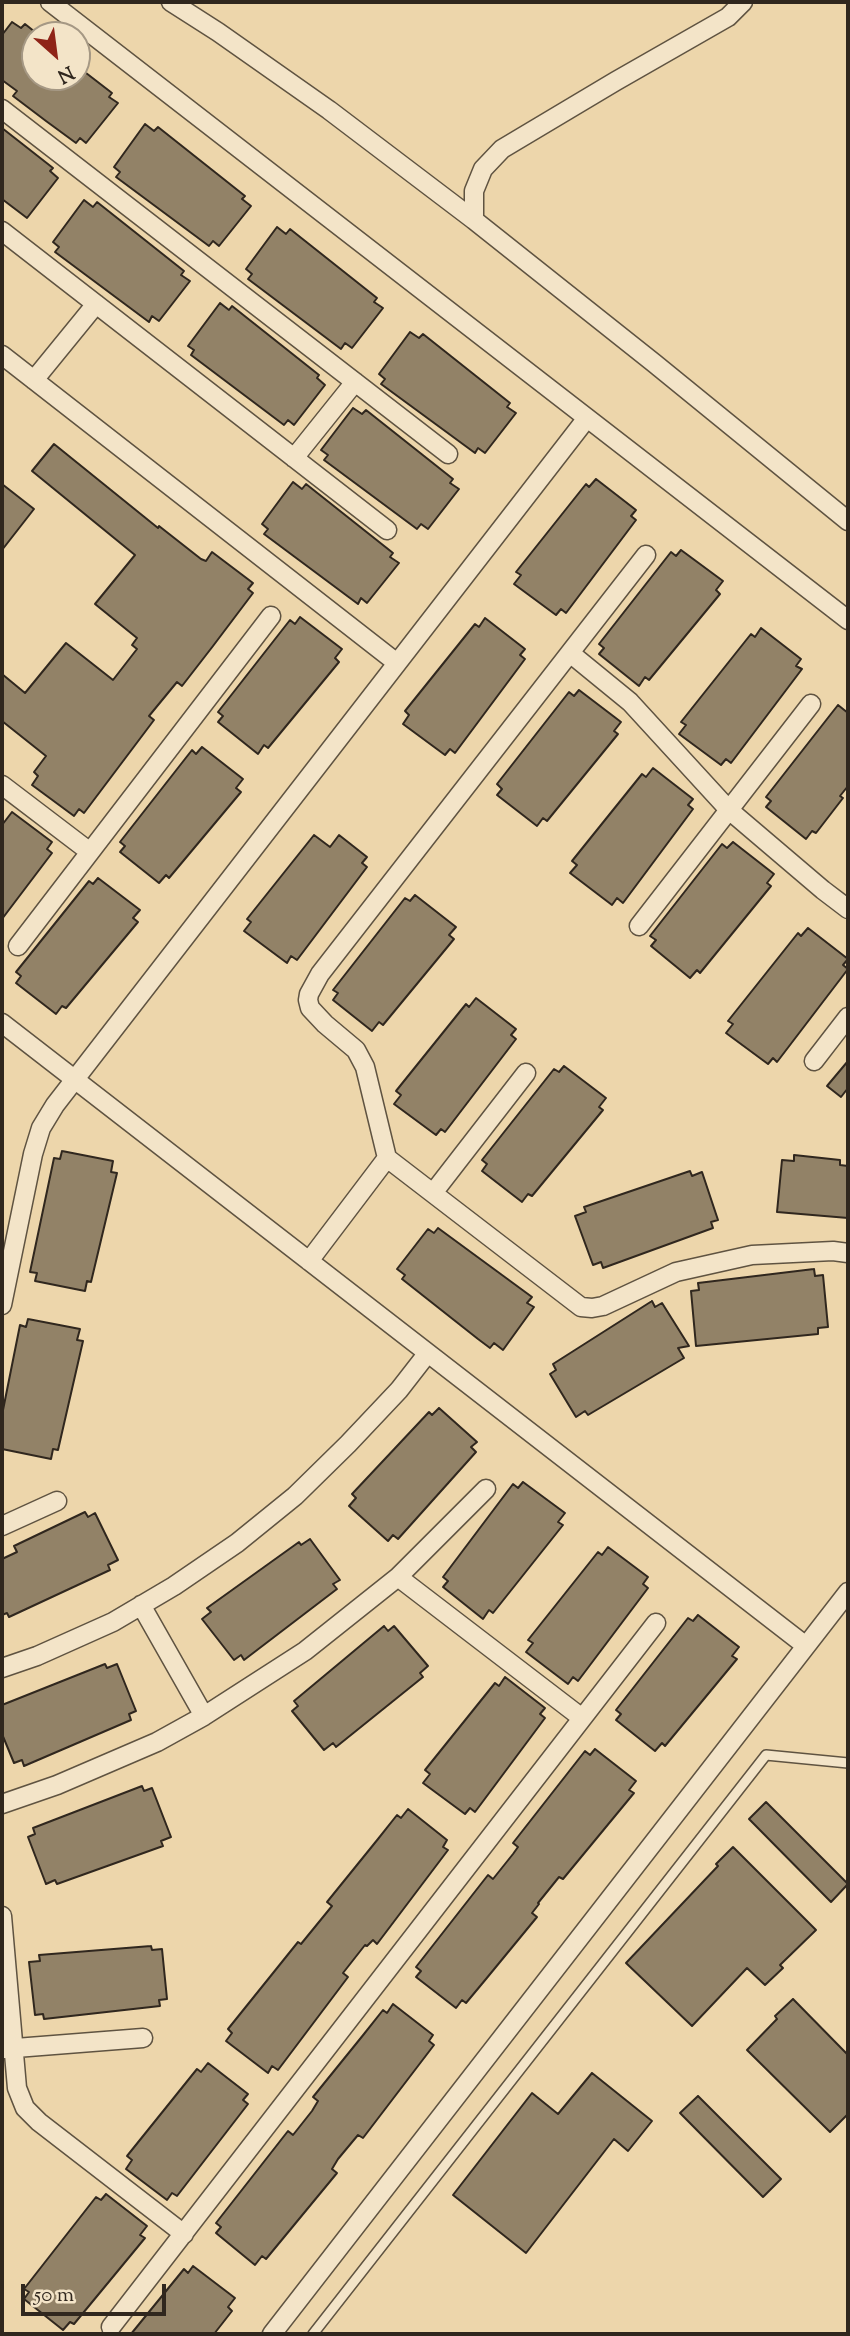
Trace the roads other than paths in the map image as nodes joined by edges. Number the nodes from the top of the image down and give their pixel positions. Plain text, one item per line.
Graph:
1 (50, 2) edge
2 (171, 2) edge
3 (195, 2) edge
4 (743, 2) edge
5 (218, 32) junction
6 (2, 109) edge
7 (474, 220) junction
8 (2, 231) edge
9 (96, 304) junction
10 (2, 355) edge
11 (34, 380) junction
12 (355, 382) junction
13 (587, 418) junction
14 (448, 454) dead end
15 (294, 458) junction
16 (848, 521) edge
17 (387, 530) dead end
18 (646, 555) dead end
19 (271, 616) dead end
20 (848, 620) edge
21 (570, 653) junction
22 (397, 663) junction
23 (811, 704) dead end
24 (2, 785) edge
25 (729, 810) junction
26 (90, 852) junction
27 (848, 909) edge
28 (639, 926) dead end
29 (18, 946) dead end
30 (848, 1017) edge
31 (2, 1023) edge
32 (814, 1061) dead end
33 (526, 1073) dead end
34 (74, 1080) junction
35 (387, 1158) junction
36 (433, 1193) junction
37 (848, 1254) edge
38 (309, 1261) junction
39 (3, 1294) edge
40 (427, 1354) junction
41 (486, 1489) dead end
42 (57, 1501) dead end
43 (2, 1526) edge
44 (398, 1577) junction
45 (848, 1592) edge
46 (141, 1605) junction
47 (656, 1623) dead end
48 (806, 1646) junction
49 (2, 1668) edge
50 (204, 1716) junction
51 (582, 1718) junction
52 (848, 1763) edge
53 (2, 1804) edge
54 (2, 1916) edge
55 (143, 2038) dead end
56 (7, 2049) edge
57 (184, 2234) junction
58 (111, 2327) dead end
59 (272, 2334) edge
60 (313, 2334) edge

1 - 13 street
2 - 5 street
3 - 5 street
4 - 7 street
5 - 7 street
6 - 12 street
7 - 16 street
8 - 9 street
9 - 11 street
9 - 15 street
10 - 11 street
11 - 22 street
12 - 14 street
12 - 15 street
13 - 20 street
13 - 22 street
15 - 17 street
18 - 21 street
19 - 26 street
21 - 25 street
21 - 35 street
22 - 34 street
23 - 25 street
24 - 26 street
25 - 27 street
25 - 28 street
26 - 29 street
30 - 32 street
31 - 34 street
33 - 36 street
34 - 38 street
34 - 39 street
35 - 36 street
35 - 38 street
36 - 37 street
38 - 40 street
40 - 46 street
40 - 48 street
41 - 44 street
42 - 43 street
44 - 50 street
44 - 51 street
45 - 48 street
46 - 49 street
46 - 50 street
47 - 51 street
48 - 59 street
50 - 53 street
51 - 57 street
52 - 60 lane
54 - 56 street
55 - 56 street
56 - 57 street
57 - 58 street

